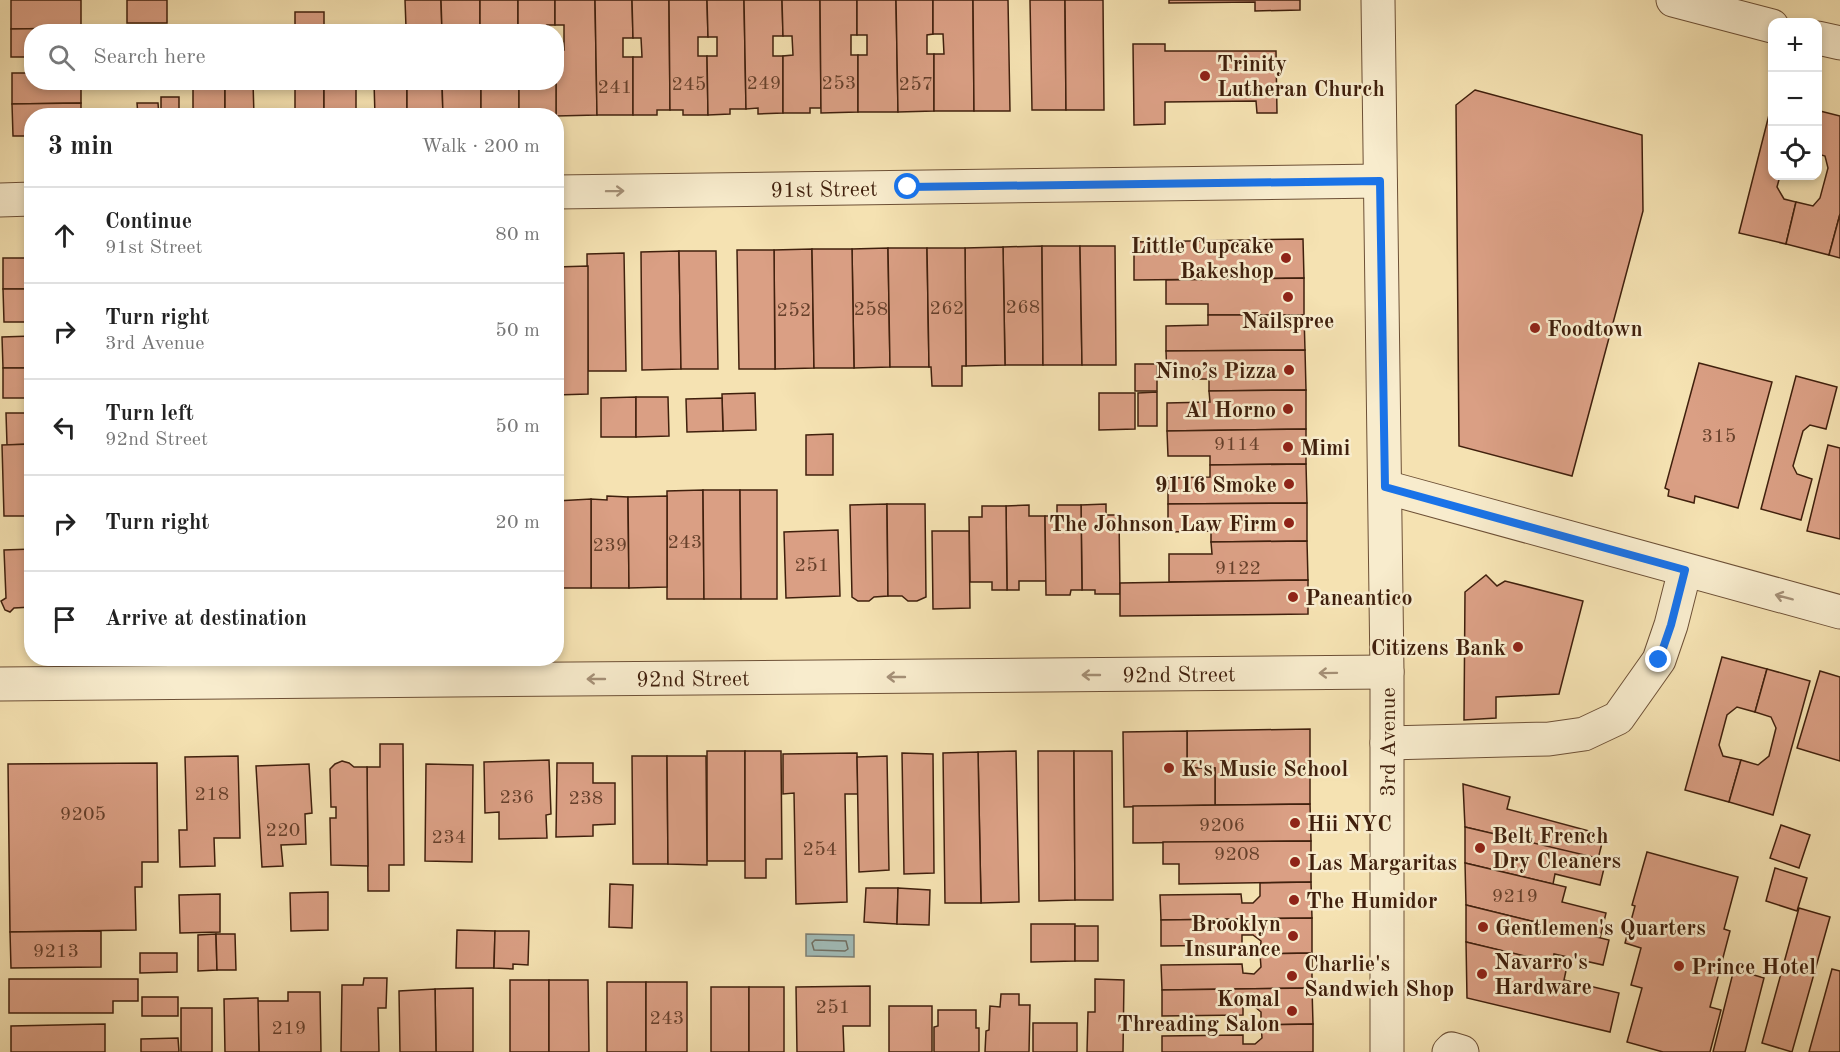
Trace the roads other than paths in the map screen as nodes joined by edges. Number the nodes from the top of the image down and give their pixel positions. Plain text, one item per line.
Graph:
1 (1378, 0) edge
2 (1673, 0) edge
3 (1768, 25) edge
4 (1822, 39) edge
5 (1840, 43) edge
6 (1380, 181) junction
7 (564, 192) edge
8 (24, 199) edge
9 (0, 200) edge
10 (1385, 487) junction
11 (1685, 570) junction
12 (1840, 612) edge
13 (1387, 672) junction
14 (0, 684) edge
15 (1387, 743) junction
16 (1387, 1052) edge
17 (1449, 1052) edge
18 (1462, 1052) edge

1 - 6 street, 3rd Avenue
2 - 3 street
4 - 5 street
7 -> 6 street, 91st Street
6 - 10 street, 3rd Avenue
8 - 9 street
10 - 11 street
10 - 13 street, 3rd Avenue
12 -> 11 street
11 - 15 street
13 -> 14 street, 92nd Street
13 - 15 street, 3rd Avenue
15 - 16 street, 3rd Avenue
17 - 18 street

